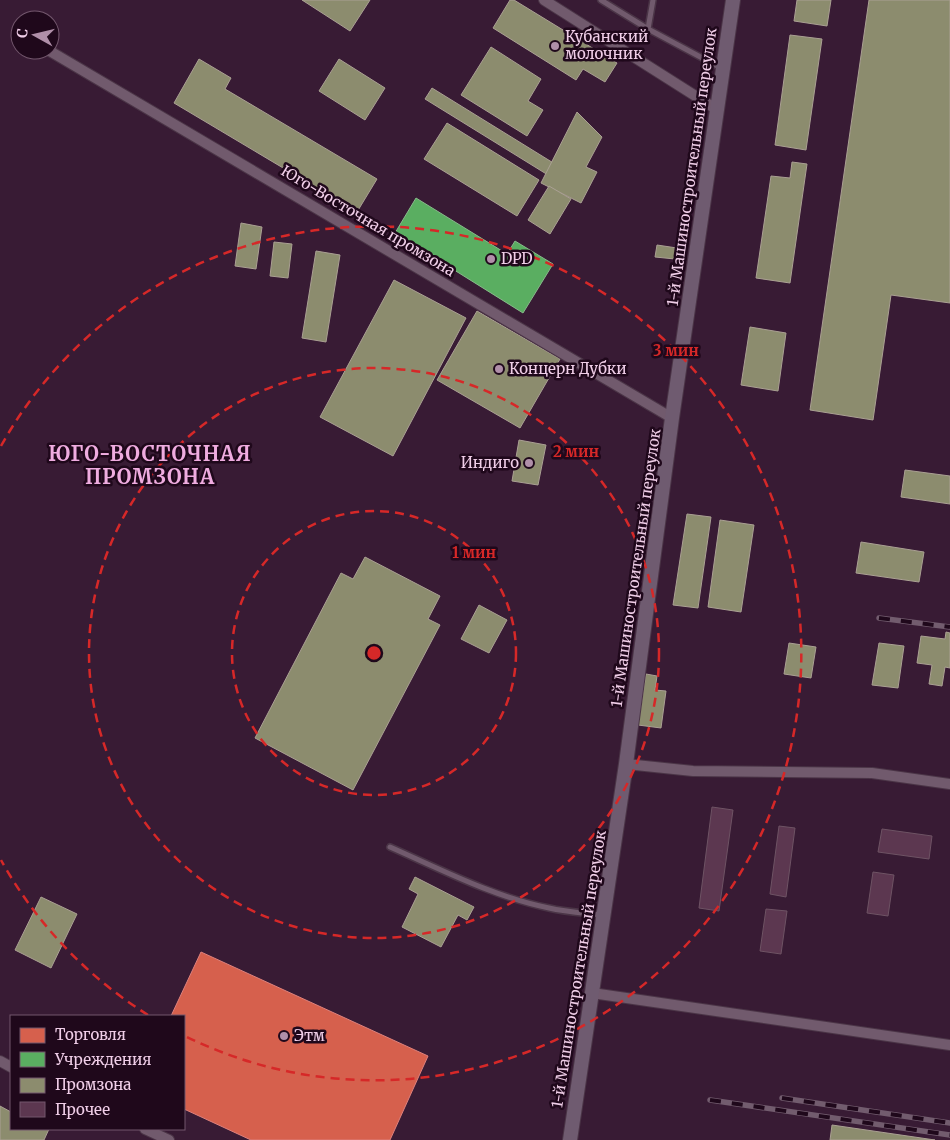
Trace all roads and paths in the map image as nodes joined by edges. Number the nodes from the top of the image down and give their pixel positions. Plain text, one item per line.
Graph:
1 (544, 0) edge
2 (602, 0) edge
3 (653, 0) edge
4 (733, 0) edge
5 (648, 29) junction
6 (60, 57) edge
7 (722, 68) junction
8 (716, 109) junction
9 (672, 418) junction
10 (626, 764) junction
11 (950, 784) edge
12 (390, 847) dead end
13 (604, 915) junction
14 (592, 993) junction
15 (950, 1045) edge
16 (147, 1130) edge
17 (169, 1140) edge
18 (570, 1140) edge

1 - 8 street
2 - 5 lane
3 - 5 lane
4 - 7 street, 1-й Машиностроительный переулок
5 - 7 lane
6 - 9 street, Юго-Восточная промзона
7 - 8 street, 1-й Машиностроительный переулок
8 - 9 street, 1-й Машиностроительный переулок
9 - 10 street, 1-й Машиностроительный переулок
10 - 11 street
10 - 13 street, 1-й Машиностроительный переулок
12 - 13 lane
13 - 14 street, 1-й Машиностроительный переулок
14 - 15 street
14 - 18 street, 1-й Машиностроительный переулок
16 - 17 street

